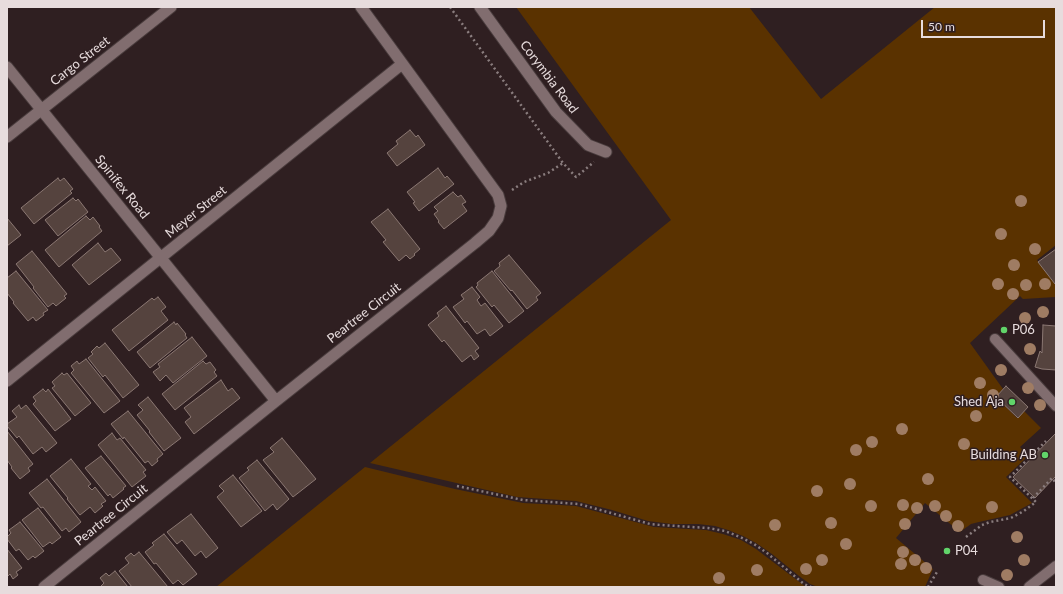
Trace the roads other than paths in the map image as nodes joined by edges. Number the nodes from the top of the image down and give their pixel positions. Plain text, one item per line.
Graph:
1 (171, 7) edge
2 (361, 7) edge
3 (480, 7) edge
4 (402, 64) junction
5 (7, 67) edge
6 (42, 110) junction
7 (7, 137) edge
8 (606, 152) dead end
9 (161, 258) junction
10 (995, 339) dead end
11 (7, 381) edge
12 (276, 401) junction
13 (1056, 406) edge
14 (1056, 566) edge
15 (983, 580) dead end
16 (44, 587) edge
17 (999, 587) edge
18 (1029, 587) edge

1 - 6 street, Cargo Street
2 - 4 street, Peartree Circuit
3 - 8 street, Corymbia Road
4 - 9 street, Meyer Street
4 - 12 street, Peartree Circuit
5 - 6 street, Spinifex Road
6 - 7 street, Cargo Street
6 - 9 street, Spinifex Road
9 - 11 street, Meyer Street
9 - 12 street, Spinifex Road
10 - 13 lane
12 - 16 street, Peartree Circuit
14 - 18 lane
15 - 17 lane

